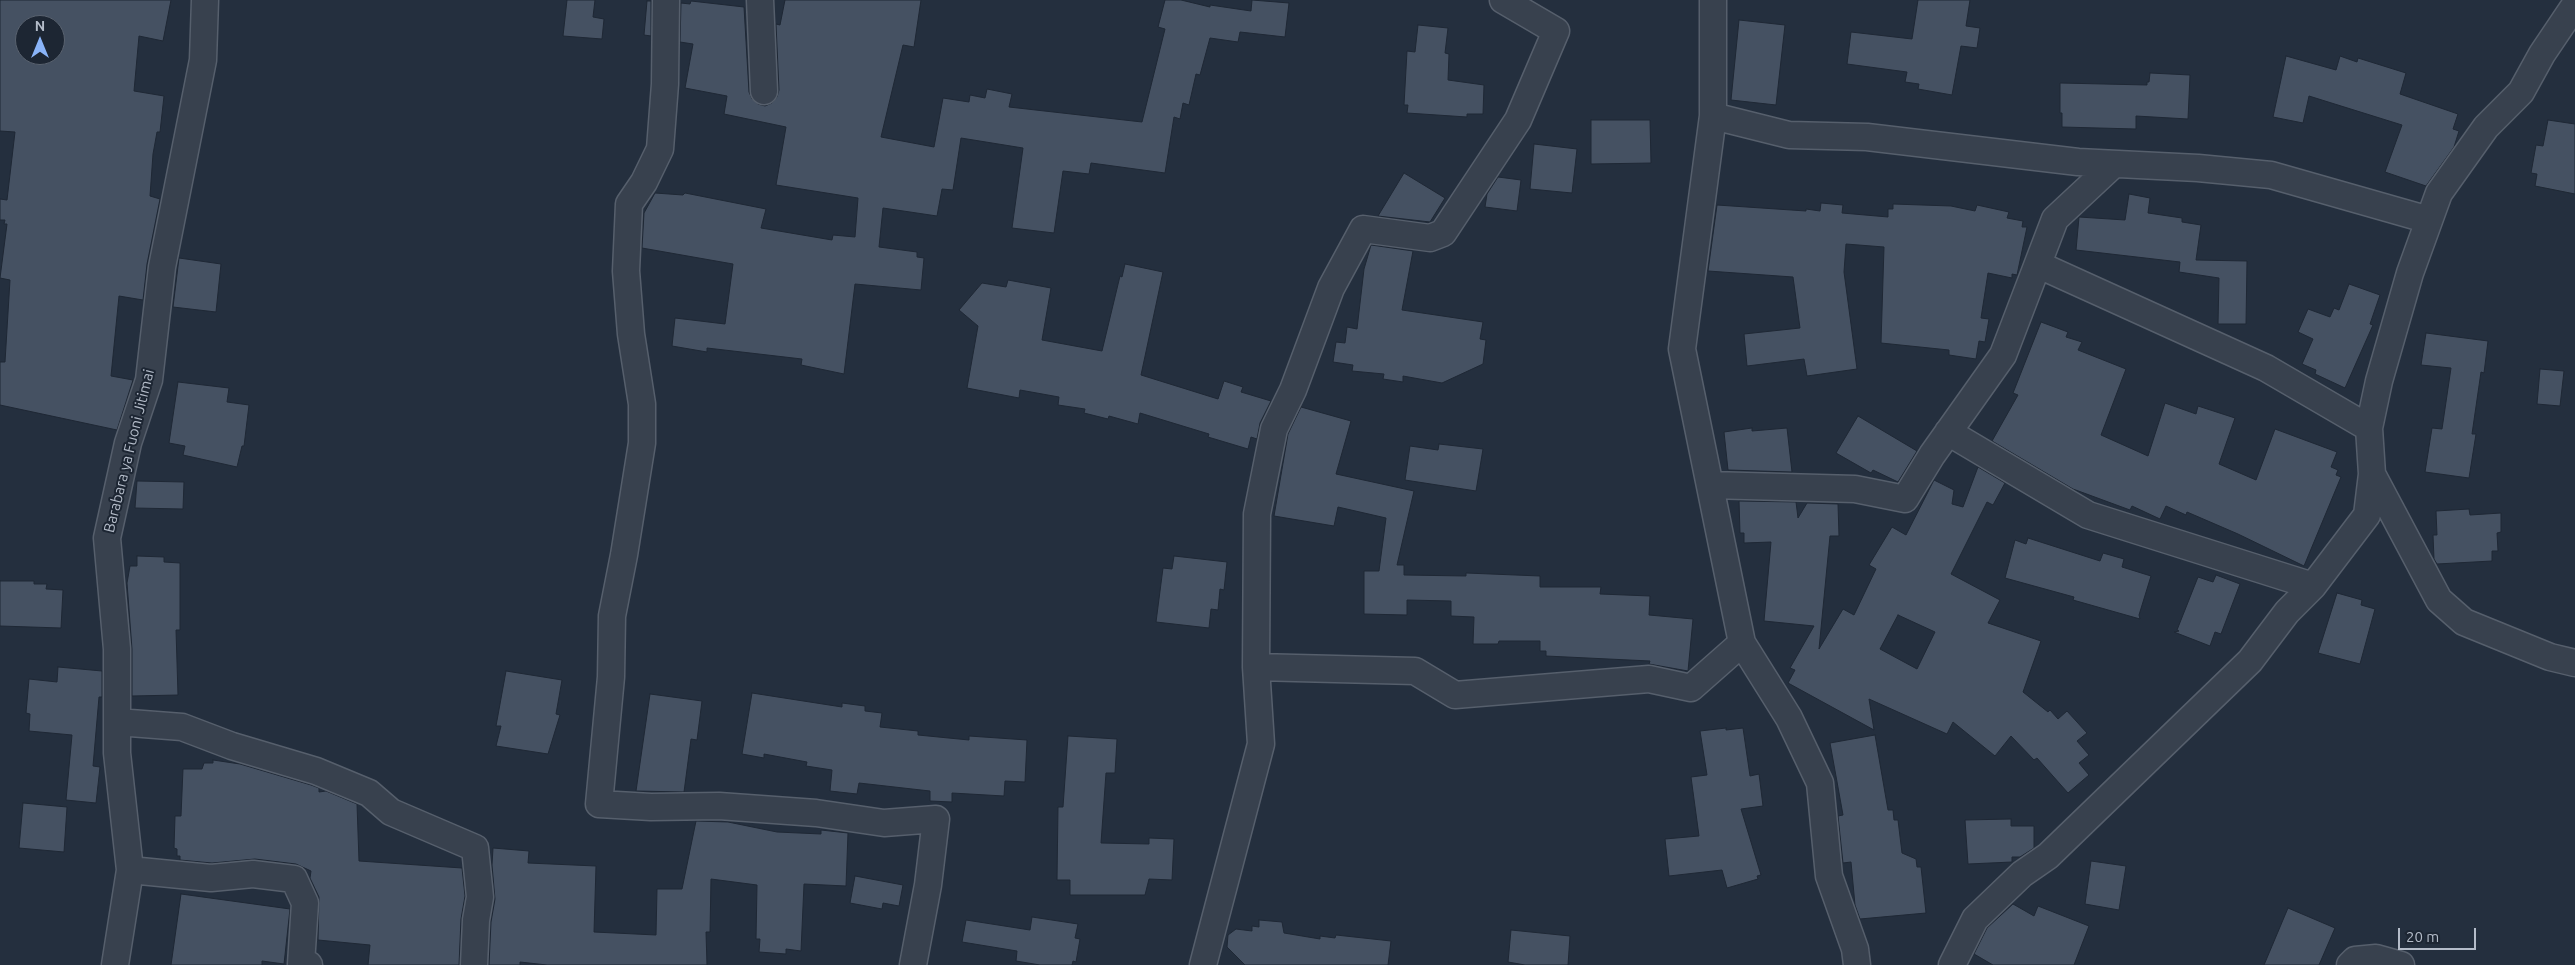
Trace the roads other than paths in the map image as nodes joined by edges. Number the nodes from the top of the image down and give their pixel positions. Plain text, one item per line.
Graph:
1 (205, 0) edge
2 (666, 0) edge
3 (760, 0) edge
4 (1503, 0) edge
5 (1713, 0) edge
6 (2575, 5) edge
7 (764, 91) dead end
8 (1713, 116) junction
9 (2114, 164) junction
10 (2429, 220) junction
11 (2039, 264) junction
12 (2369, 428) junction
13 (1948, 432) junction
14 (2372, 474) junction
15 (1710, 485) junction
16 (2313, 586) junction
17 (1742, 643) junction
18 (2575, 663) edge
19 (1256, 667) junction
20 (117, 722) junction
21 (130, 870) junction
22 (115, 965) edge
23 (309, 965) edge
24 (474, 965) edge
25 (913, 965) edge
26 (1203, 965) edge
27 (1858, 965) edge
28 (1952, 965) edge
29 (2350, 965) edge
30 (2402, 965) edge

1 - 20 street, Barabara ya Fuoni Jitimai
2 - 25 street
3 - 7 street
4 - 19 street
5 - 8 street
6 - 10 street
8 - 9 street
8 - 15 street
9 - 10 street
9 - 11 street
10 - 12 street
11 - 12 street
11 - 13 street
12 - 14 street
13 - 15 street
13 - 16 street
14 - 16 street
14 - 18 street
15 - 17 street
16 - 28 street
17 - 19 street
17 - 27 street
19 - 26 street
20 - 21 street, Barabara ya Fuoni Jitimai
20 - 24 street
21 - 22 street, Barabara ya Fuoni Jitimai
21 - 23 street
29 - 30 street

